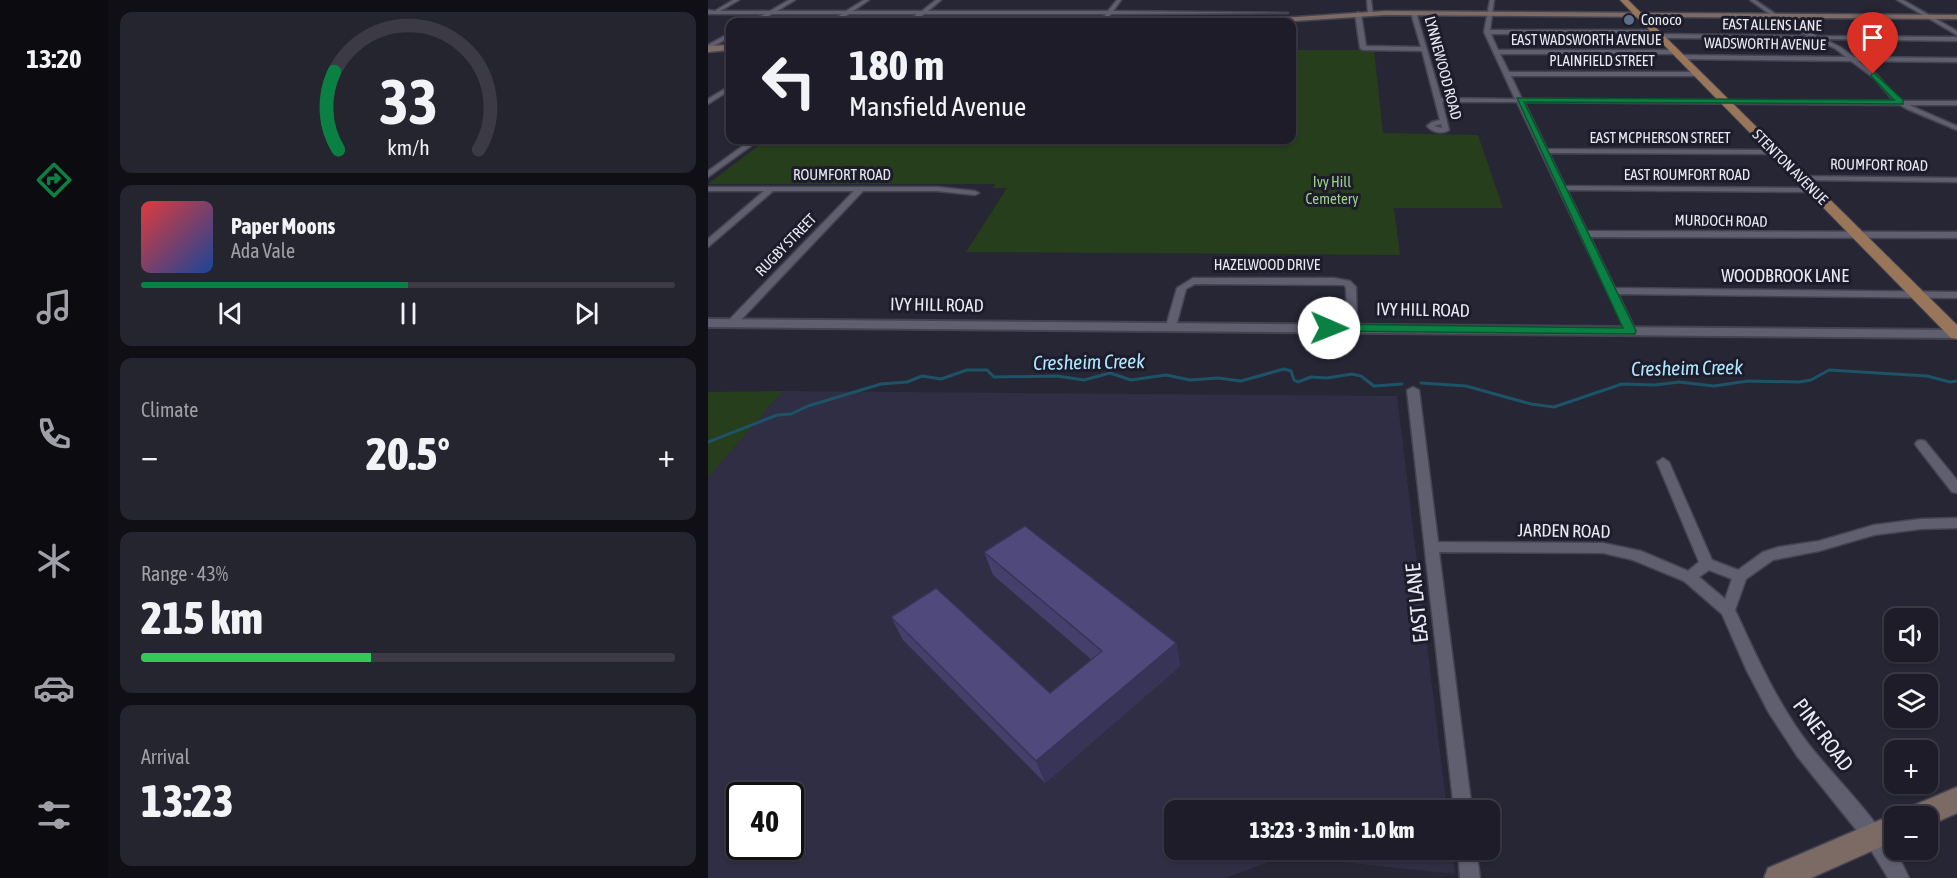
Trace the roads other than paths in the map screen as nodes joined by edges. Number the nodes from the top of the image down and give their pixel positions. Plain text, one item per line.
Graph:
1 (737, 0) edge
2 (793, 0) edge
3 (867, 0) edge
4 (939, 0) edge
5 (1119, 0) edge
6 (1369, 0) edge
7 (1492, 0) edge
8 (1624, 0) edge
9 (1752, 0) edge
10 (1899, 0) edge
11 (1287, 4) dead end
12 (772, 12) junction
13 (848, 12) junction
14 (923, 12) junction
15 (985, 12) junction
16 (710, 13) edge
17 (1044, 13) junction
18 (1110, 13) junction
19 (1414, 13) junction
20 (1490, 13) junction
21 (1637, 13) junction
22 (1358, 14) junction
23 (1371, 14) junction
24 (1773, 14) junction
25 (1286, 16) junction
26 (1929, 16) junction
27 (1957, 16) edge
28 (761, 18) edge
29 (838, 18) edge
30 (915, 18) edge
31 (978, 18) edge
32 (1039, 18) edge
33 (1106, 18) edge
34 (1275, 18) edge
35 (1487, 32) junction
36 (1957, 33) edge
37 (1657, 34) junction
38 (726, 37) edge
39 (1820, 38) junction
40 (1957, 39) edge
41 (708, 48) edge
42 (726, 48) edge
43 (1424, 49) junction
44 (1496, 52) junction
45 (1678, 54) junction
46 (1853, 59) junction
47 (1957, 60) edge
48 (1507, 74) junction
49 (1697, 74) junction
50 (726, 91) edge
51 (1438, 100) junction
52 (1519, 100) junction
53 (1723, 100) junction
54 (724, 101) dead end
55 (708, 102) edge
56 (1900, 102) junction
57 (1957, 103) edge
58 (1445, 126) dead end
59 (1957, 128) edge
60 (750, 144) edge
61 (1544, 151) junction
62 (1776, 152) junction
63 (708, 176) edge
64 (1801, 178) junction
65 (1957, 180) edge
66 (1562, 188) junction
67 (708, 189) edge
68 (771, 189) junction
69 (861, 189) junction
70 (1813, 190) junction
71 (975, 192) dead end
72 (1584, 234) junction
73 (1858, 235) junction
74 (1957, 235) edge
75 (708, 244) edge
76 (1612, 291) junction
77 (1917, 294) junction
78 (1957, 295) edge
79 (708, 323) edge
80 (732, 323) junction
81 (1171, 326) junction
82 (1352, 328) junction
83 (1631, 331) junction
84 (1957, 334) edge
85 (1413, 390) dead end
86 (1921, 444) dead end
87 (1663, 462) dead end
88 (1957, 489) edge
89 (1957, 523) edge
90 (1434, 548) junction
91 (1707, 564) junction
92 (1740, 576) junction
93 (1689, 577) junction
94 (1728, 610) junction
95 (1462, 800) edge
96 (1957, 800) edge
97 (1938, 808) edge
98 (1884, 831) edge
99 (1468, 860) edge
100 (1893, 860) edge
101 (1470, 878) edge
102 (1778, 878) edge
103 (1899, 878) edge

1 - 16 street
2 - 12 street
3 - 13 street
4 - 14 street
5 - 18 street
6 - 23 street
7 - 20 street
8 - 21 main road, STENTON AVENUE
9 - 24 street
10 - 26 street
11 - 25 street
12 - 13 street
12 - 16 street
12 - 28 street
13 - 14 street
13 - 29 street
14 - 15 street
14 - 30 street
15 - 17 street
15 - 31 street
17 - 18 street
17 - 32 street
18 - 25 street
18 - 33 street
19 - 20 main road
19 - 23 main road
19 - 43 street, LYNNEWOOD ROAD
20 - 21 main road
20 - 35 street
21 - 24 main road
21 - 37 main road, STENTON AVENUE
22 - 23 main road
22 - 25 main road
22 - 43 street
24 - 26 main road
24 - 39 street
25 - 34 main road
26 - 27 main road
26 - 36 street
35 - 37 street, EAST ALLENS LANE
35 - 44 street
37 - 39 street, EAST ALLENS LANE
37 - 45 main road, STENTON AVENUE
38 - 41 street
39 - 40 street, EAST ALLENS LANE
39 - 46 street
41 - 42 main road
43 - 51 street, LYNNEWOOD ROAD
44 - 45 street, EAST WADSWORTH AVENUE
44 - 48 street
45 - 46 street, WADSWORTH AVENUE
45 - 49 main road, STENTON AVENUE
46 - 47 street, WADSWORTH AVENUE
46 - 56 street
48 - 49 street, PLAINFIELD STREET
48 - 52 street
49 - 53 main road, STENTON AVENUE
50 - 55 street
51 - 52 street
51 - 58 street, LYNNEWOOD ROAD
52 - 53 street
52 - 61 street
53 - 56 street
53 - 62 main road, STENTON AVENUE
54 - 55 street
56 - 57 street
56 - 59 street
60 - 63 street
61 - 62 street, EAST MCPHERSON STREET
61 - 66 street
62 - 64 main road, STENTON AVENUE
64 - 65 street, ROUMFORT ROAD
64 - 70 main road, STENTON AVENUE
66 - 70 street, EAST ROUMFORT ROAD
66 - 72 street
67 - 68 street, ROUMFORT ROAD
68 - 69 street, ROUMFORT ROAD
68 - 75 street
69 - 71 street, ROUMFORT ROAD
69 - 80 street, RUGBY STREET
70 - 73 main road, STENTON AVENUE
72 - 73 street, MURDOCH ROAD
72 - 76 street
73 - 74 street, MURDOCH ROAD
73 - 77 main road, STENTON AVENUE
76 - 77 street, WOODBROOK LANE
76 - 83 street
77 - 78 street, WOODBROOK LANE
77 - 84 main road, STENTON AVENUE
79 - 80 street, IVY HILL ROAD
80 - 81 street, IVY HILL ROAD
81 - 82 street, IVY HILL ROAD
81 - 82 street, HAZELWOOD DRIVE
82 - 83 street, IVY HILL ROAD
83 - 84 street, IVY HILL ROAD
85 - 90 street, EAST LANE
86 - 88 street
87 - 91 street
89 - 92 street
90 - 93 street, JARDEN ROAD
90 - 95 street, EAST LANE
91 - 92 street
91 - 93 street
92 - 94 street
93 - 94 street, JARDEN ROAD
94 - 98 street, PINE ROAD
96 - 97 main road
98 - 102 main road
99 - 101 street
100 - 103 street, PINE ROAD

